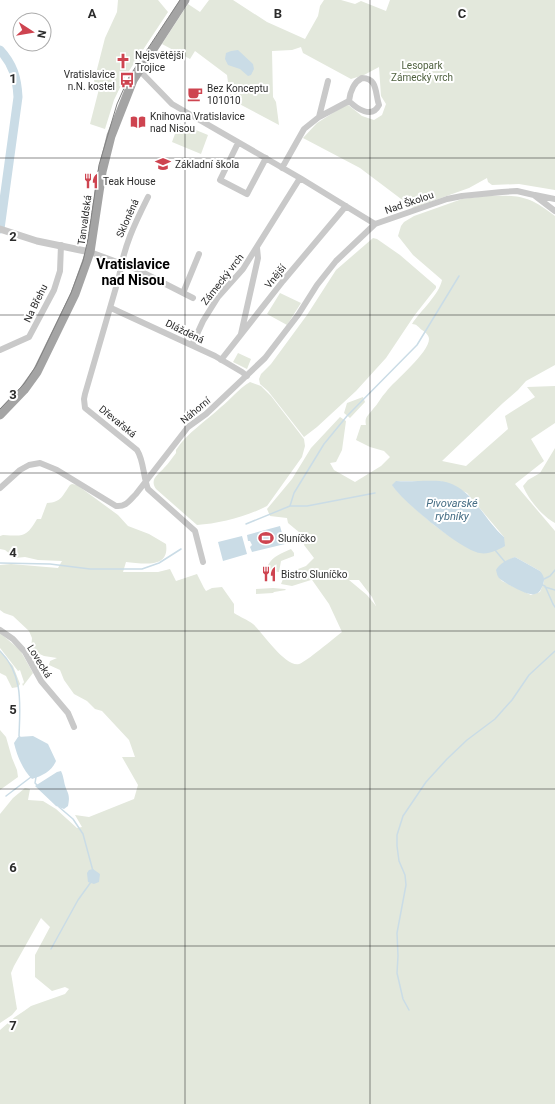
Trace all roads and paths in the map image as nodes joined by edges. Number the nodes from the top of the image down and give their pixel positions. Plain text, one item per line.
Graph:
1 (185, 0) edge
2 (139, 70) junction
3 (328, 81) dead end
4 (349, 101) junction
5 (319, 116) junction
6 (238, 142) junction
7 (266, 158) junction
8 (282, 168) junction
9 (300, 178) junction
10 (534, 195) junction
11 (148, 197) dead end
12 (555, 199) edge
13 (346, 206) junction
14 (555, 211) edge
15 (375, 224) junction
16 (4, 230) edge
17 (61, 246) junction
18 (257, 248) junction
19 (90, 252) junction
20 (199, 254) dead end
21 (121, 263) junction
22 (183, 293) junction
23 (193, 298) dead end
24 (111, 308) junction
25 (240, 336) junction
26 (192, 345) junction
27 (0, 350) edge
28 (221, 360) junction
29 (247, 376) junction
30 (0, 415) edge
31 (145, 482) junction
32 (0, 488) edge
33 (203, 562) dead end
34 (0, 630) edge
35 (74, 727) dead end

1 - 2 main road, Tanvaldská
2 - 6 street, Nad Školou
2 - 19 main road, Tanvaldská
3 - 5 street
4 - 4 street
4 - 5 street
5 - 8 street
6 - 7 street, Nad Školou
6 - 7 street
7 - 8 street, Nad Školou
8 - 9 street, Nad Školou
9 - 13 street, Nad Školou
9 - 18 street, Zámecký vrch
10 - 12 street, Nad Školou
10 - 14 street, Nad Školou
10 - 15 street, Nad Školou
11 - 21 street, Skloněná
13 - 15 street, Nad Školou
13 - 25 street, Vnější
15 - 29 street, Náhorní
16 - 17 street
17 - 19 street
17 - 27 street, Na Břehu
18 - 25 street, Zámecký vrch
18 - 26 street, Zámecký vrch
19 - 21 street
19 - 30 main road, Tanvaldská
20 - 22 street
21 - 22 street
21 - 24 street, Dřevařská
22 - 23 street
24 - 26 street, Dlážděná
24 - 31 street, Dřevařská
25 - 28 street, Vnější
26 - 28 street, Dlážděná
28 - 29 street, Dlážděná
29 - 31 street, Náhorní
31 - 32 street, Náhorní
31 - 33 street, Dřevařská
34 - 35 street, Lovecká

